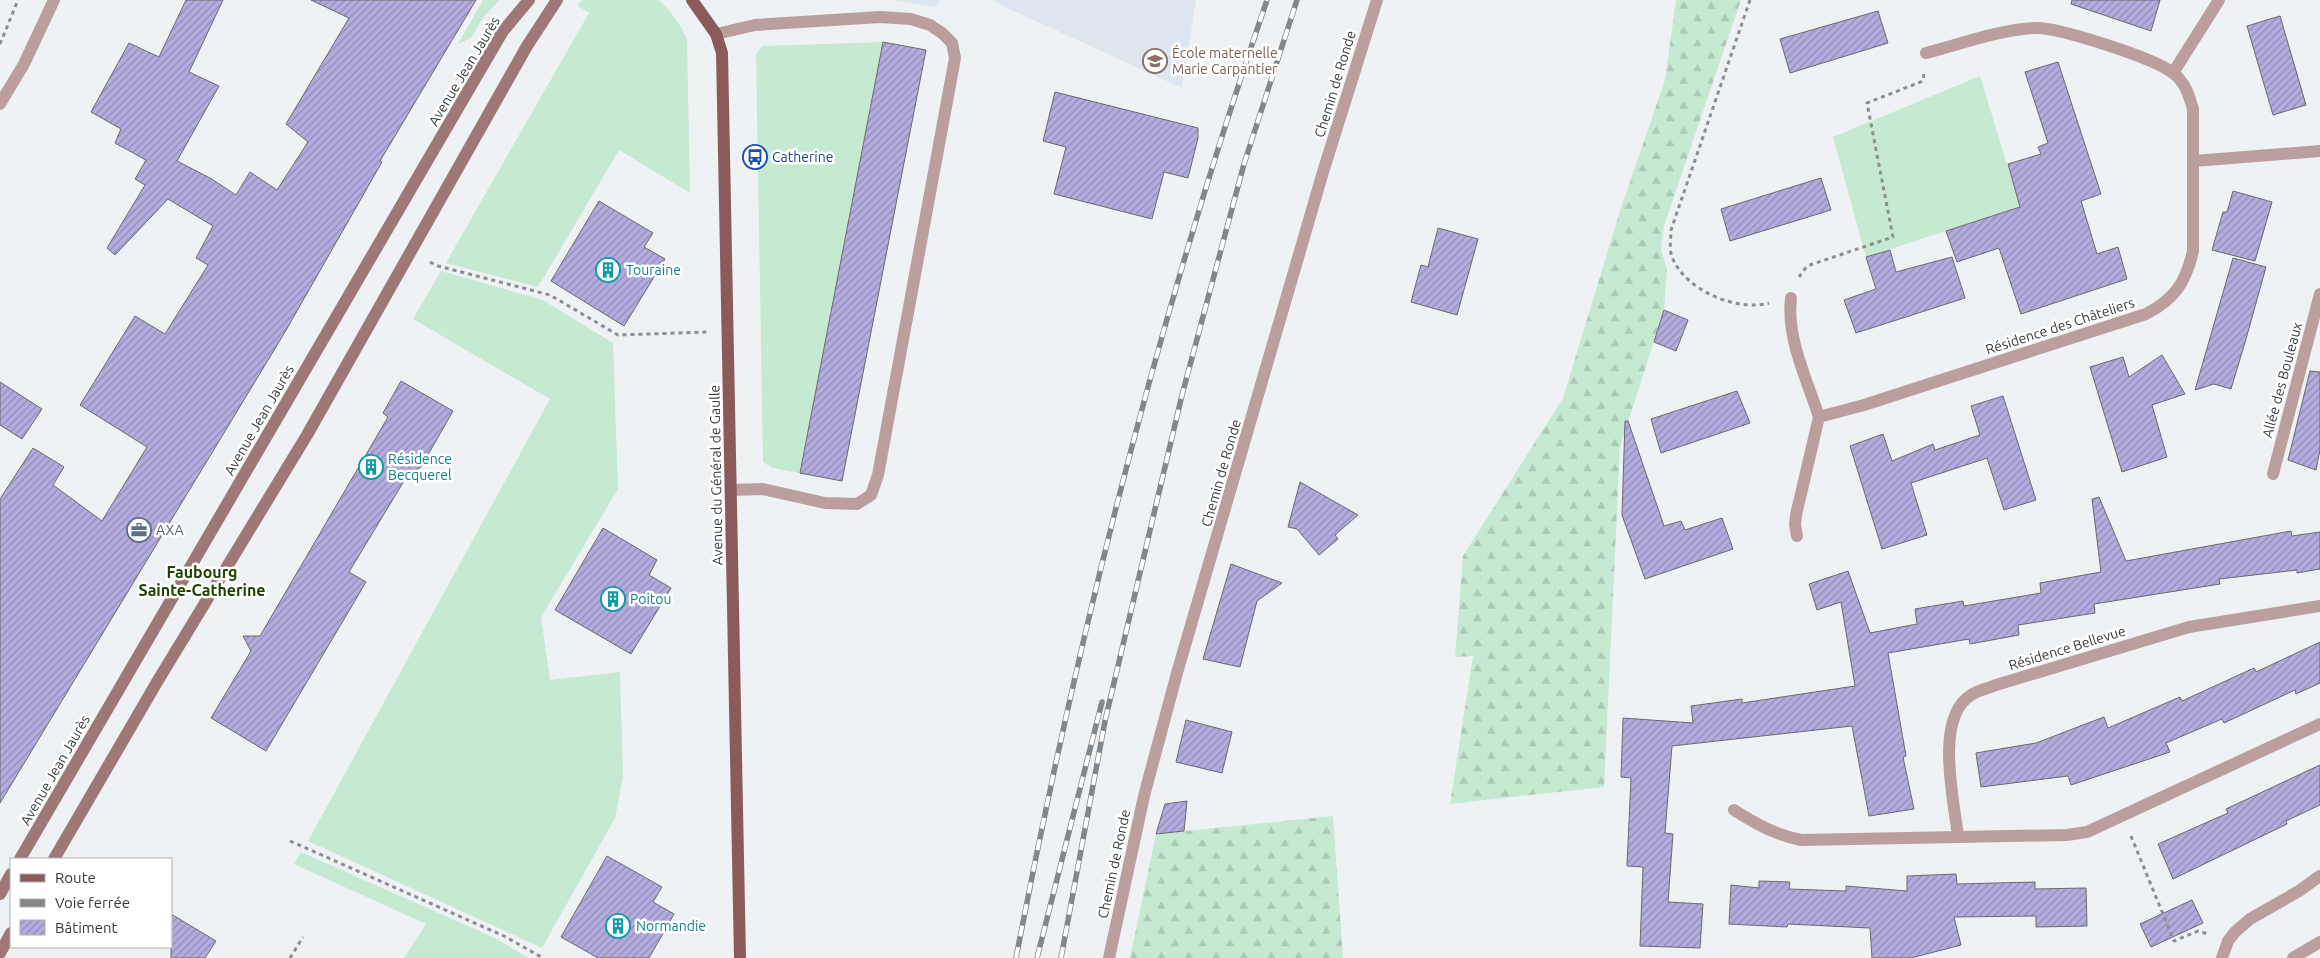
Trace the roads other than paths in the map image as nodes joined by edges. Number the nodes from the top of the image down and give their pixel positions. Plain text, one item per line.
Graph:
1 (54, 0) edge
2 (529, 0) edge
3 (558, 0) edge
4 (692, 0) edge
5 (1377, 0) edge
6 (2219, 0) edge
7 (716, 34) junction
8 (1926, 53) road end
9 (2172, 73) junction
10 (0, 104) edge
11 (2320, 151) edge
12 (2194, 161) junction
13 (2320, 294) edge
14 (1791, 298) road end
15 (1819, 417) junction
16 (2272, 474) dead end
17 (732, 490) junction
18 (1798, 536) dead end
19 (2320, 606) edge
20 (2320, 724) edge
21 (1734, 810) dead end
22 (1958, 837) junction
23 (21, 858) edge
24 (55, 858) edge
25 (10, 876) edge
26 (2320, 876) edge
27 (0, 894) edge
28 (10, 935) edge
29 (2320, 942) edge
30 (0, 953) edge
31 (740, 958) edge
32 (1109, 958) edge
33 (2222, 958) edge
34 (2293, 958) edge

1 - 10 street
2 - 23 main road, Avenue Jean Jaurès
3 - 24 main road
4 - 7 main road, Avenue du Général de Gaulle
5 - 32 street, Chemin de Ronde
6 - 9 street
7 - 17 main road, Avenue du Général de Gaulle
7 - 17 street
8 - 9 street, Résidence des Châteliers
9 - 12 street, Résidence des Châteliers
11 - 12 street
12 - 15 street, Résidence des Châteliers
13 - 16 street, Allée des Bouleaux
14 - 15 street
15 - 18 street
17 - 31 main road, Avenue du Général de Gaulle
19 - 22 street, Résidence Bellevue
20 - 22 street
21 - 22 street
25 - 27 main road
26 - 33 street
28 - 30 main road
29 - 34 street

